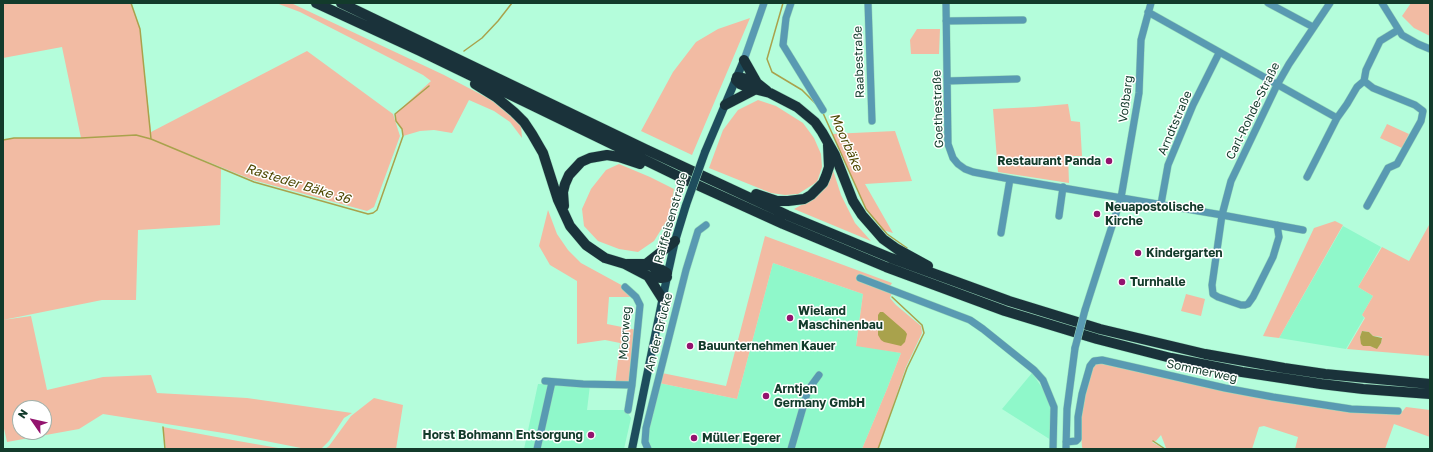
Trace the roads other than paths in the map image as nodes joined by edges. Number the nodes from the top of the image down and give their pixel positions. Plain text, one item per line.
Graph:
1 (316, 3) edge
2 (341, 3) edge
3 (764, 3) edge
4 (791, 3) edge
5 (868, 3) edge
6 (946, 3) edge
7 (1151, 3) edge
8 (1268, 3) edge
9 (1330, 3) edge
10 (1382, 3) edge
11 (1148, 12) junction
12 (1023, 20) dead end
13 (946, 21) junction
14 (1313, 27) junction
15 (1398, 30) junction
16 (1430, 49) edge
17 (420, 51) junction
18 (1219, 53) junction
19 (744, 60) junction
20 (736, 79) junction
21 (1017, 79) dead end
22 (1364, 80) junction
23 (948, 81) junction
24 (1277, 85) junction
25 (756, 87) junction
26 (725, 106) junction
27 (824, 110) dead end
28 (1337, 118) junction
29 (872, 121) dead end
30 (828, 141) junction
31 (706, 177) junction
32 (1307, 177) dead end
33 (1010, 179) junction
34 (700, 186) junction
35 (1063, 187) junction
36 (1121, 198) junction
37 (1161, 204) junction
38 (1368, 206) dead end
39 (565, 214) junction
40 (1222, 215) junction
41 (1059, 216) dead end
42 (706, 225) dead end
43 (1277, 225) junction
44 (1303, 230) dead end
45 (1001, 233) dead end
46 (675, 241) junction
47 (625, 264) junction
48 (646, 264) junction
49 (667, 275) junction
50 (648, 276) junction
51 (860, 278) dead end
52 (625, 287) dead end
53 (662, 298) junction
54 (1009, 301) junction
55 (819, 375) dead end
56 (544, 381) dead end
57 (552, 382) junction
58 (1430, 384) edge
59 (632, 385) junction
60 (1430, 394) edge
61 (628, 410) dead end
62 (1398, 411) dead end
63 (1066, 446) edge
64 (537, 449) edge
65 (632, 449) edge
66 (648, 449) edge
67 (791, 449) edge
68 (1053, 449) edge

1 - 17 highway
2 - 31 highway
3 - 19 street, Raiffeisenstraße
4 - 27 street
5 - 29 street, Raabestraße
6 - 13 street, Goethestraße
7 - 11 street, Voßbarg
8 - 14 street
9 - 14 street, Carl-Rohde-Straße
10 - 15 street
11 - 18 street
11 - 36 street, Voßbarg
12 - 13 street
13 - 23 street, Goethestraße
14 - 24 street, Carl-Rohde-Straße
15 - 16 street
15 - 22 street
17 - 34 highway
17 - 39 highway
18 - 24 street
18 - 37 street, Arndtstraße
19 - 20 main road, Raiffeisenstraße
19 - 25 highway
20 - 25 highway
20 - 26 main road, Raiffeisenstraße
21 - 23 street
22 - 28 street
22 - 38 street
23 - 33 street, Goethestraße
24 - 28 street
24 - 40 street, Carl-Rohde-Straße
25 - 26 highway
25 - 30 highway
26 - 46 main road, Raiffeisenstraße, bridge
28 - 32 street
30 - 31 highway
30 - 54 highway
31 - 54 highway
33 - 35 street, Goethestraße
33 - 45 street
34 - 39 highway
34 - 60 highway
35 - 36 street, Goethestraße
35 - 41 street
36 - 37 street, Goethestraße
36 - 63 street, Voßbarg, bridge
37 - 40 street, Goethestraße
39 - 47 highway
40 - 43 street, Goethestraße
40 - 43 street, Carl-Rohde-Straße
42 - 66 street, An der Brücke
43 - 44 street, Goethestraße
46 - 48 highway
46 - 49 main road, Raiffeisenstraße
47 - 48 highway
47 - 50 highway
48 - 49 highway
49 - 50 highway
49 - 53 main road, Raiffeisenstraße
50 - 53 highway
51 - 68 street
52 - 59 street, Moorweg
53 - 65 main road, Raiffeisenstraße
54 - 58 highway
55 - 67 street
56 - 57 street
57 - 59 street
57 - 64 street
59 - 61 street, Moorweg
62 - 63 street, Sommerweg

